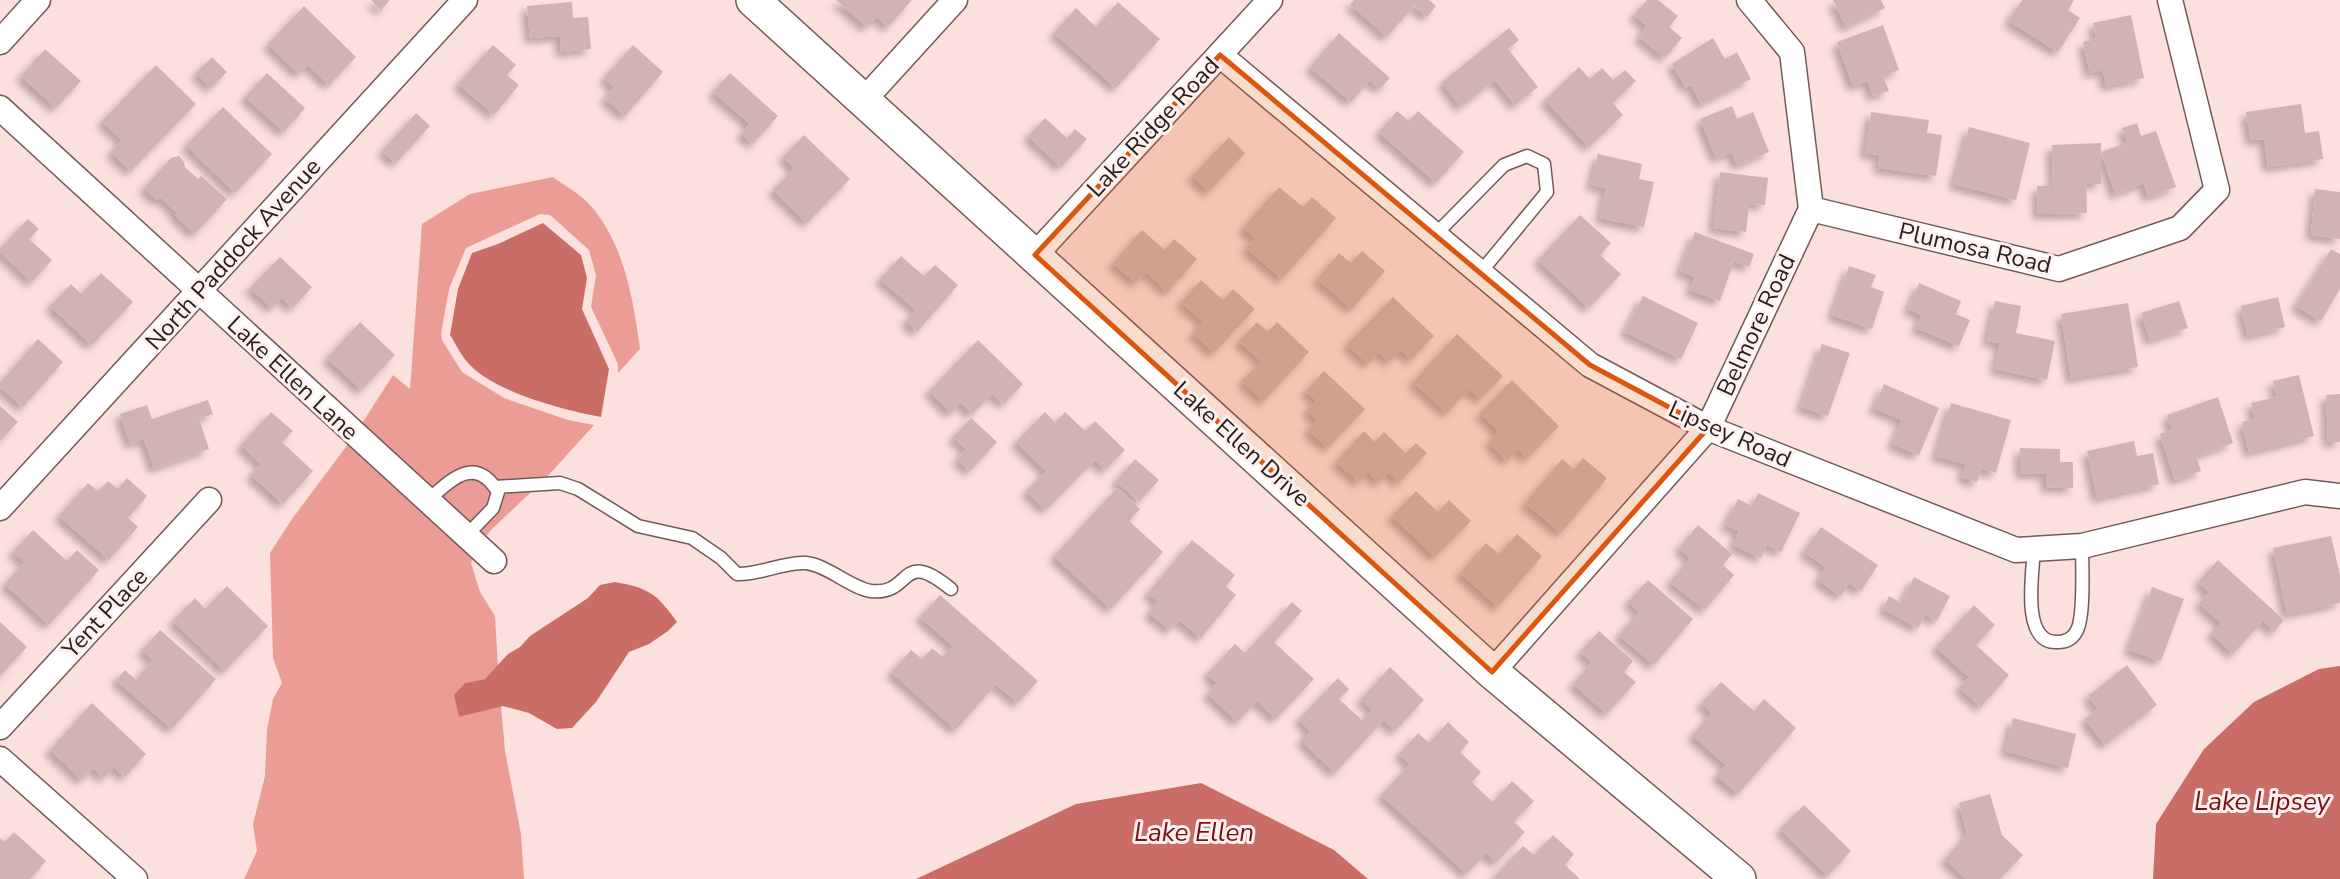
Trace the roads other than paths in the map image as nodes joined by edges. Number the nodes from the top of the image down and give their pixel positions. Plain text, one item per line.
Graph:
1 (38, 0) edge
2 (465, 0) edge
3 (753, 0) edge
4 (955, 0) edge
5 (1270, 0) edge
6 (1749, 0) edge
7 (2170, 0) edge
8 (0, 42) edge
9 (1220, 55) junction
10 (863, 101) junction
11 (0, 108) edge
12 (1811, 209) junction
13 (1436, 234) junction
14 (1035, 254) junction
15 (1480, 273) junction
16 (199, 292) junction
17 (1708, 428) junction
18 (495, 487) junction
19 (2340, 496) edge
20 (209, 500) dead end
21 (427, 501) junction
22 (0, 508) edge
23 (466, 536) junction
24 (2082, 546) junction
25 (2034, 548) junction
26 (494, 561) dead end
27 (951, 589) dead end
28 (1492, 672) junction
29 (0, 726) edge
30 (0, 759) edge
31 (135, 879) edge
32 (1739, 879) edge

1 - 8 street
2 - 16 street, North Paddock Avenue
3 - 10 street, Lake Ellen Drive
4 - 10 street
5 - 9 street, Lake Ridge Road
6 - 12 street
7 - 12 street, Plumosa Road
9 - 13 street, Lipsey Road
9 - 14 street, Lake Ridge Road
10 - 14 street, Lake Ellen Drive
11 - 16 street, Lake Ellen Lane
12 - 17 street, Belmore Road
13 - 15 street, Lipsey Road
13 - 15 lane
14 - 28 street, Lake Ellen Drive
15 - 17 street, Lipsey Road
16 - 21 street, Lake Ellen Lane
16 - 22 street, North Paddock Avenue
17 - 25 street, Lipsey Road
17 - 28 street, Belmore Road
18 - 21 lane
18 - 23 lane
18 - 27 lane
19 - 24 street, Lipsey Road
20 - 29 street, Yent Place
21 - 23 street, Lake Ellen Lane
23 - 26 street, Lake Ellen Lane
24 - 25 street, Lipsey Road
24 - 25 lane
28 - 32 street, Lake Ellen Drive
30 - 31 street

